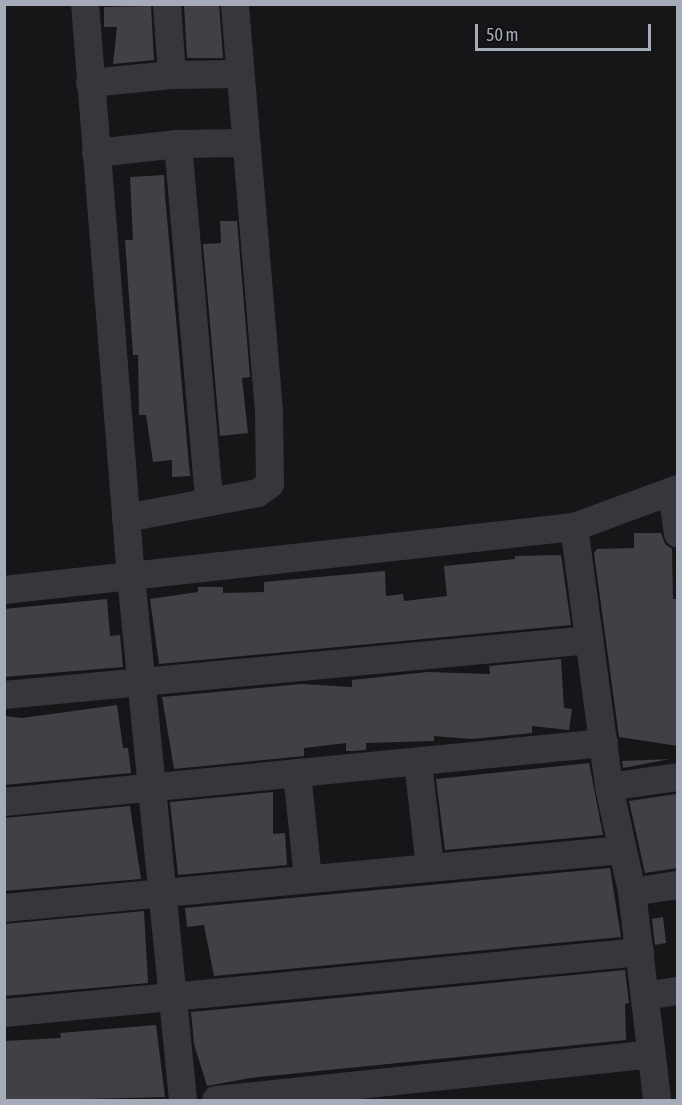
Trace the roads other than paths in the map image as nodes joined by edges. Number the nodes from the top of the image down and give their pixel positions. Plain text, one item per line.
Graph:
1 (85, 4) edge
2 (167, 4) edge
3 (235, 4) edge
4 (239, 74) junction
5 (172, 75) junction
6 (90, 83) junction
7 (244, 143) junction
8 (178, 144) junction
9 (96, 153) junction
10 (675, 490) edge
11 (209, 500) junction
12 (126, 518) junction
13 (574, 527) junction
14 (678, 534) edge
15 (131, 577) junction
16 (4, 590) edge
17 (589, 640) junction
18 (142, 682) junction
19 (4, 695) edge
20 (604, 742) junction
21 (418, 763) junction
22 (297, 773) junction
23 (678, 777) edge
24 (152, 786) junction
25 (609, 787) junction
26 (4, 802) edge
27 (622, 850) junction
28 (430, 866) junction
29 (308, 877) junction
30 (678, 885) edge
31 (632, 892) junction
32 (163, 894) junction
33 (4, 908) edge
34 (640, 952) junction
35 (678, 991) edge
36 (645, 996) junction
37 (173, 997) junction
38 (4, 1013) edge
39 (652, 1054) junction
40 (678, 1099) edge
41 (183, 1101) edge
42 (216, 1101) edge
43 (657, 1101) edge
44 (665, 1101) edge

1 - 6 street
2 - 5 street
3 - 4 street
4 - 5 street
4 - 7 street
5 - 6 street
6 - 9 street
7 - 8 street
7 - 11 street
8 - 9 street
8 - 11 street
9 - 12 street
10 - 13 street
10 - 14 street
11 - 12 street
12 - 15 street
13 - 15 street
13 - 17 street
15 - 16 street
15 - 18 street
17 - 18 street
17 - 20 street
18 - 19 street
18 - 24 street
20 - 21 street
20 - 25 street
21 - 22 street
21 - 28 street
22 - 24 street
22 - 29 street
23 - 25 street
24 - 26 street
24 - 32 street
25 - 27 street
27 - 28 street
27 - 31 street
28 - 29 street
29 - 32 street
30 - 31 street
31 - 34 street
32 - 33 street
32 - 37 street
34 - 36 street
34 - 37 street
35 - 36 street
36 - 39 street
37 - 38 street
37 - 41 street
39 - 42 street
39 - 43 street
40 - 44 street

